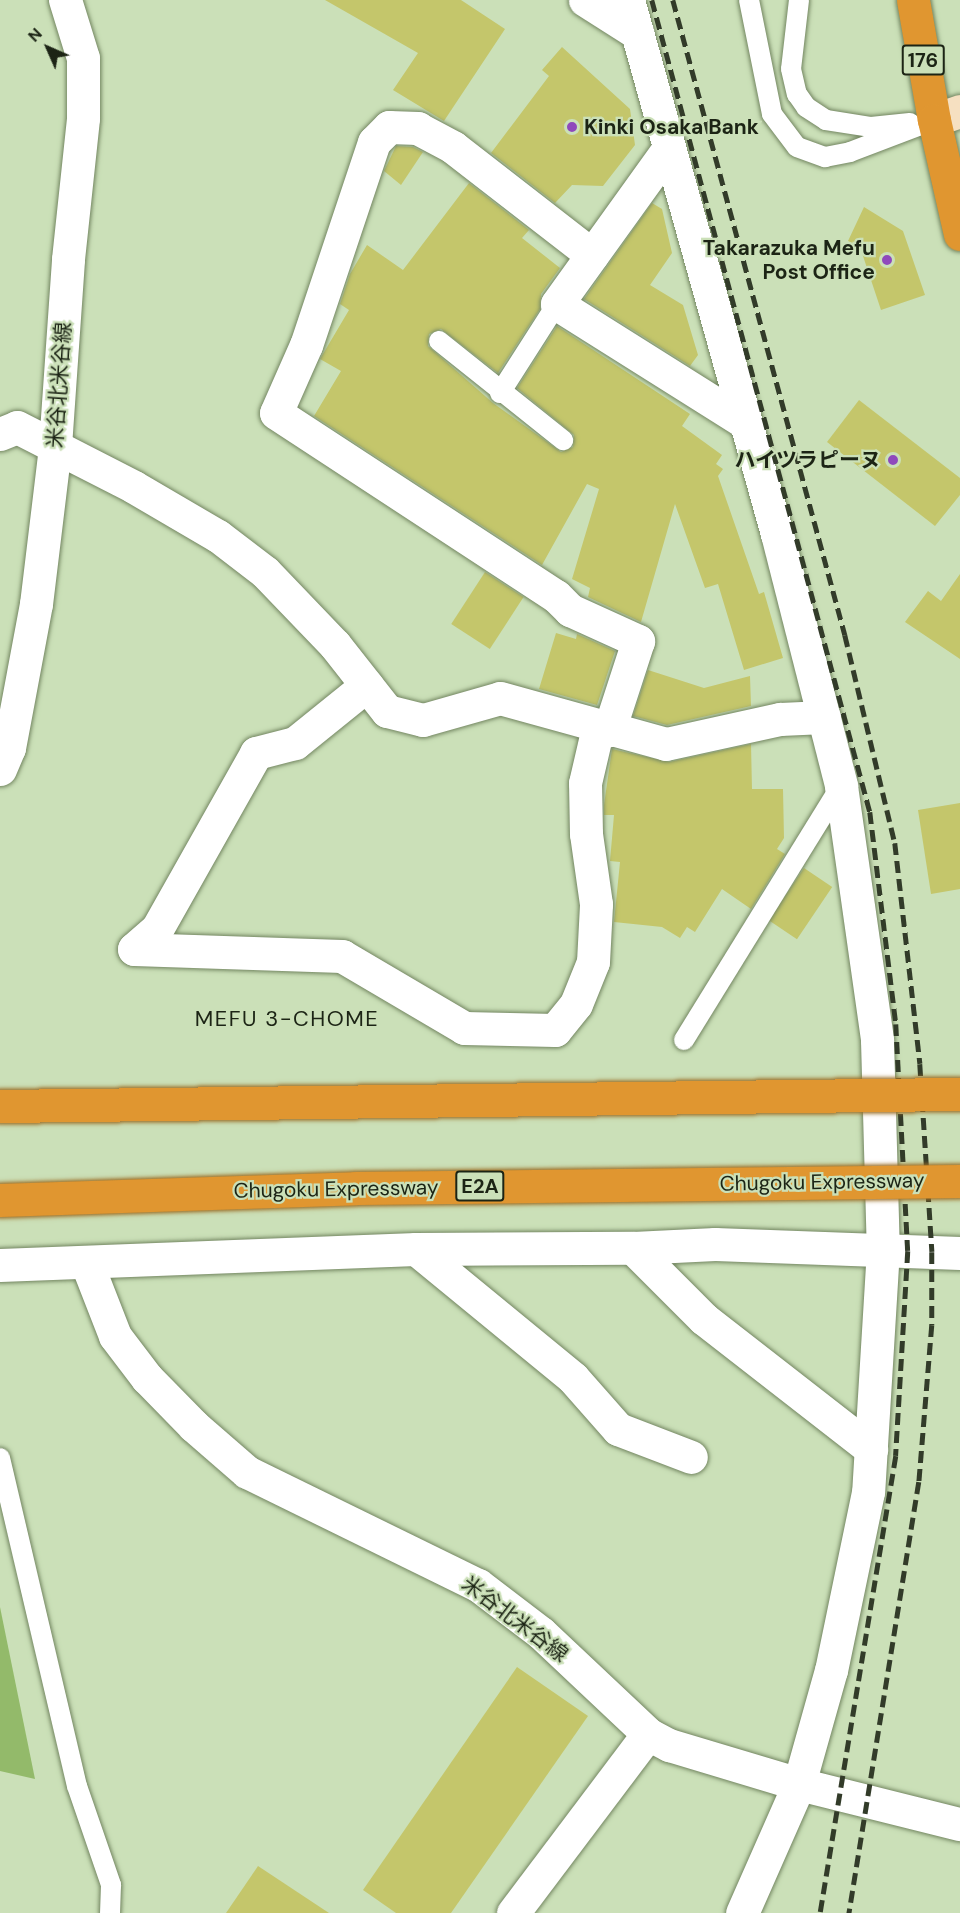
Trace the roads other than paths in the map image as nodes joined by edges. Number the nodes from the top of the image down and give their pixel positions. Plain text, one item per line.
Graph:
1 (65, 0) edge
2 (585, 0) edge
3 (628, 0) edge
4 (749, 0) edge
5 (799, 0) edge
6 (913, 0) edge
7 (637, 33) junction
8 (947, 115) edge
9 (669, 148) junction
10 (960, 234) edge
11 (592, 255) junction
12 (557, 304) junction
13 (439, 341) dead end
14 (500, 393) junction
15 (746, 423) junction
16 (0, 434) edge
17 (564, 440) dead end
18 (55, 446) junction
19 (367, 685) junction
20 (824, 717) junction
21 (603, 728) junction
22 (0, 769) edge
23 (841, 786) junction
24 (684, 1040) dead end
25 (960, 1094) edge
26 (0, 1106) edge
27 (960, 1181) edge
28 (0, 1200) edge
29 (633, 1248) junction
30 (416, 1249) junction
31 (883, 1249) junction
32 (960, 1253) edge
33 (87, 1264) junction
34 (0, 1265) edge
35 (871, 1449) junction
36 (691, 1457) dead end
37 (0, 1458) edge
38 (648, 1734) junction
39 (799, 1784) junction
40 (960, 1824) edge
41 (111, 1913) edge
42 (513, 1913) edge
43 (742, 1913) edge

1 - 18 street, 米谷北米谷線
2 - 7 street
3 - 7 street
4 - 8 lane
5 - 8 lane
6 - 8 highway, 176
7 - 9 street
8 - 10 highway, 176
9 - 11 street
9 - 15 street
11 - 12 street
11 - 21 street
12 - 14 lane
12 - 15 street
13 - 14 lane
14 - 17 lane
15 - 20 street
16 - 18 street
18 - 19 street
18 - 22 street, 米谷北米谷線
19 - 21 street
19 - 21 street
20 - 21 street
20 - 23 street
23 - 24 lane
23 - 31 street
25 - 26 highway, bridge
27 - 28 highway, Chugoku Expressway / E2A, bridge
29 - 30 street
29 - 31 street
29 - 35 street
30 - 33 street
30 - 36 street
31 - 32 street
31 - 35 street
33 - 34 street
33 - 38 street, 米谷北米谷線
35 - 39 street
37 - 41 lane
38 - 39 street, 米谷北米谷線
38 - 42 street
39 - 40 street, 米谷北米谷線
39 - 43 street

